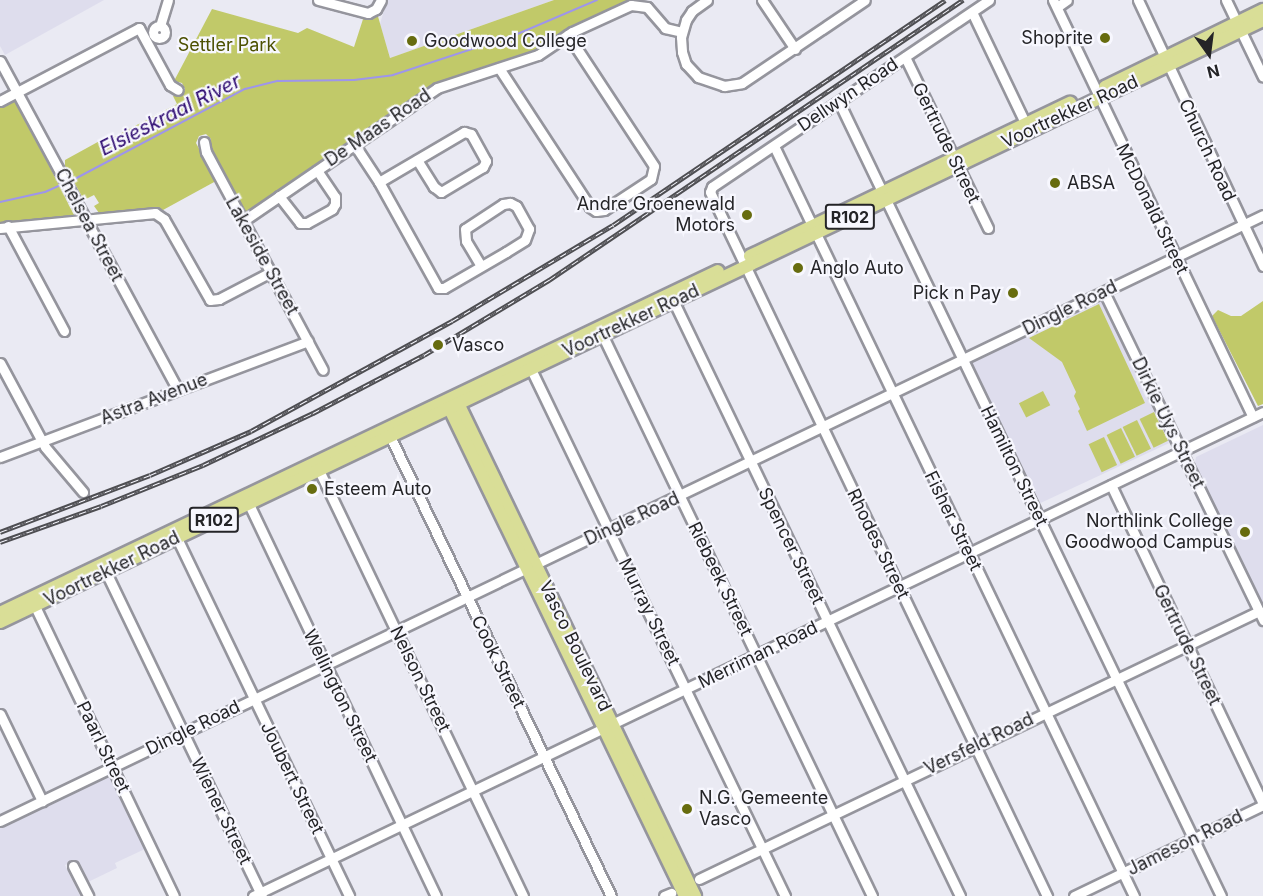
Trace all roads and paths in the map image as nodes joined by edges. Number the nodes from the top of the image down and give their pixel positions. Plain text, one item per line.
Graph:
1 (168, 0) edge
2 (318, 0) edge
3 (381, 0) edge
4 (707, 0) edge
5 (762, 0) edge
6 (865, 0) edge
7 (989, 0) edge
8 (1067, 0) edge
9 (1138, 0) edge
10 (1226, 0) edge
11 (1055, 4) edge
12 (1263, 10) edge
13 (972, 12) junction
14 (1263, 20) edge
15 (160, 26) dead end
16 (1239, 27) junction
17 (682, 32) junction
18 (568, 35) junction
19 (795, 49) junction
20 (905, 57) junction
21 (0, 61) edge
22 (1167, 61) junction
23 (499, 68) junction
24 (1263, 77) edge
25 (178, 90) dead end
26 (17, 92) junction
27 (1097, 95) junction
28 (0, 101) edge
29 (839, 102) junction
30 (1027, 128) junction
31 (204, 142) dead end
32 (354, 144) junction
33 (774, 146) junction
34 (417, 160) junction
35 (955, 162) junction
36 (317, 170) junction
37 (379, 182) junction
38 (710, 192) joint
39 (279, 196) junction
40 (884, 196) junction
41 (1263, 215) edge
42 (86, 219) junction
43 (243, 221) junction
44 (1243, 224) junction
45 (4, 227) edge
46 (988, 228) dead end
47 (813, 230) junction
48 (1176, 257) junction
49 (742, 264) junction
50 (481, 266) junction
51 (1263, 266) edge
52 (271, 272) junction
53 (1104, 292) junction
54 (671, 298) junction
55 (64, 331) dead end
56 (600, 331) junction
57 (308, 341) junction
58 (963, 361) junction
59 (0, 363) edge
60 (529, 365) junction
61 (323, 370) dead end
62 (178, 390) junction
63 (892, 394) junction
64 (452, 402) junction
65 (1263, 412) edge
66 (1253, 417) junction
67 (822, 428) junction
68 (388, 432) junction
69 (42, 441) junction
70 (1182, 451) junction
71 (0, 457) edge
72 (750, 462) junction
73 (317, 466) junction
74 (1111, 485) junction
75 (83, 492) dead end
76 (680, 496) junction
77 (246, 500) junction
78 (1040, 519) junction
79 (609, 529) junction
80 (175, 534) junction
81 (969, 553) junction
82 (104, 567) junction
83 (532, 567) junction
84 (898, 587) junction
85 (467, 597) junction
86 (33, 602) junction
87 (0, 613) edge
88 (1261, 615) edge
89 (0, 622) edge
90 (827, 622) junction
91 (396, 631) junction
92 (1187, 644) junction
93 (757, 656) junction
94 (325, 665) junction
95 (1116, 679) junction
96 (686, 690) junction
97 (254, 699) junction
98 (1045, 712) junction
99 (0, 714) edge
100 (609, 727) junction
101 (183, 733) junction
102 (975, 746) junction
103 (544, 758) junction
104 (112, 767) junction
105 (904, 780) junction
106 (473, 790) junction
107 (42, 801) junction
108 (1263, 804) edge
109 (833, 814) junction
110 (0, 821) edge
111 (402, 825) junction
112 (1193, 838) junction
113 (762, 848) junction
114 (331, 859) junction
115 (73, 866) dead end
116 (1122, 872) junction
117 (699, 879) dead end
118 (258, 895) edge
119 (88, 896) edge
120 (174, 896) edge
121 (349, 896) edge
122 (436, 896) edge
123 (523, 896) edge
124 (610, 896) edge
125 (685, 896) edge
126 (695, 896) edge
127 (785, 896) edge
128 (872, 896) edge
129 (960, 896) edge
130 (1047, 896) edge
131 (1074, 896) edge
132 (1134, 896) edge
133 (1221, 896) edge

1 - 15 street
2 - 3 street
4 - 17 street
5 - 19 street
6 - 19 street
7 - 13 street, Dellwyn Road
8 - 11 street
9 - 22 street, Church Road
10 - 16 street
11 - 27 street, McDonald Street
12 - 16 main road, Voortrekker Road / R102
13 - 20 street, Dellwyn Road
13 - 30 street
14 - 16 main road, Voortrekker Road / R102
16 - 22 main road, Voortrekker Road / R102
16 - 24 street
17 - 18 street, De Maas Road
17 - 19 street
18 - 23 street, De Maas Road
18 - 23 street
20 - 29 street, Dellwyn Road
20 - 35 street, Gertrude Street
21 - 26 street, Chelsea Street
22 - 27 main road, Voortrekker Road / R102
22 - 44 street, Church Road
23 - 32 street, De Maas Road
25 - 26 street
26 - 28 street
26 - 42 street, Chelsea Street
27 - 30 main road, Voortrekker Road / R102
27 - 48 street, McDonald Street
29 - 33 street, Dellwyn Road
29 - 40 street, Hamilton Street
30 - 35 main road, Voortrekker Road / R102
31 - 43 street, Lakeside Street
32 - 36 street, De Maas Road
32 - 37 street
33 - 38 street, Dellwyn Road
33 - 47 street, Fisher Street
34 - 34 street
34 - 37 street
35 - 40 main road, Voortrekker Road / R102
35 - 46 street, Gertrude Street
36 - 39 street, De Maas Road
36 - 39 street
37 - 50 street
38 - 49 street, Rhodes Street
39 - 43 street, De Maas Road
40 - 47 main road, Voortrekker Road / R102
40 - 58 street, Hamilton Street
41 - 44 street, Dingle Road
42 - 45 street
42 - 52 street
42 - 62 street, Chelsea Street
43 - 52 street, Lakeside Street
44 - 48 street, Dingle Road
44 - 51 street, Church Road
45 - 55 street
47 - 49 main road, Voortrekker Road / R102
47 - 63 street, Fisher Street
48 - 53 street, Dingle Road
48 - 66 street, McDonald Street
49 - 54 main road, Voortrekker Road / R102
49 - 67 street, Rhodes Street
50 - 50 street
52 - 57 street, Lakeside Street
53 - 58 street, Dingle Road
53 - 70 street, Dirkie Uys Street
54 - 56 main road, Voortrekker Road / R102
54 - 72 street, Spencer Street
56 - 60 main road, Voortrekker Road / R102
56 - 76 street, Riebeek Street
57 - 61 street, Lakeside Street
57 - 62 street, Astra Avenue
58 - 63 street, Dingle Road
58 - 78 street, Hamilton Street
59 - 69 street
60 - 64 main road, Voortrekker Road / R102
60 - 79 street, Murray Street
62 - 69 street, Astra Avenue
63 - 67 street, Dingle Road
63 - 81 street, Fisher Street
64 - 68 main road, Voortrekker Road / R102
64 - 83 main road, Vasco Boulevard
65 - 66 street, Merriman Road
66 - 70 street, Merriman Road
67 - 72 street, Dingle Road
67 - 84 street, Rhodes Street
68 - 73 main road, Voortrekker Road / R102
68 - 85 street, Cook Street
69 - 71 street, Astra Avenue
69 - 75 street
70 - 74 street, Merriman Road
70 - 88 street, Dirkie Uys Street
72 - 76 street, Dingle Road
72 - 90 street, Spencer Street
73 - 77 main road, Voortrekker Road / R102
73 - 91 street, Nelson Street
74 - 78 street, Merriman Road
74 - 92 street, Gertrude Street
76 - 79 street, Dingle Road
76 - 93 street, Riebeek Street
77 - 80 main road, Voortrekker Road / R102
77 - 94 street, Wellington Street
78 - 81 street, Merriman Road
78 - 95 street, Hamilton Street
79 - 83 street, Dingle Road
79 - 96 street, Murray Street
80 - 82 main road, Voortrekker Road / R102
80 - 97 street, Joubert Street
81 - 84 street, Merriman Road
81 - 98 street, Fisher Street
82 - 86 main road, Voortrekker Road / R102
82 - 101 street, Wiener Street
83 - 85 street, Dingle Road
83 - 100 main road, Vasco Boulevard
84 - 90 street, Merriman Road
84 - 102 street, Rhodes Street
85 - 91 street, Dingle Road
85 - 103 street, Cook Street
86 - 87 main road, Voortrekker Road / R102
86 - 89 main road, Voortrekker Road / R102
86 - 104 street, Paarl Street
88 - 92 street, Versfeld Road
90 - 93 street, Merriman Road
90 - 105 street, Spencer Street
91 - 94 street, Dingle Road
91 - 106 street, Nelson Street
92 - 95 street, Versfeld Road
92 - 108 street, Gertrude Street
93 - 96 street, Merriman Road
93 - 109 street, Riebeek Street
94 - 97 street, Dingle Road
94 - 111 street, Wellington Street
95 - 98 street, Versfeld Road
95 - 112 street, Hamilton Street
96 - 100 street, Merriman Road
96 - 113 street, Murray Street
97 - 101 street, Dingle Road
97 - 114 street, Joubert Street
98 - 102 street, Versfeld Road
98 - 116 street, Fisher Street
99 - 107 street
100 - 103 street, Merriman Road
100 - 125 main road, Vasco Boulevard
100 - 126 main road, Vasco Boulevard
101 - 104 street, Dingle Road
101 - 118 street, Wiener Street
102 - 105 street, Versfeld Road
102 - 130 street, Rhodes Street
103 - 106 street, Merriman Road
103 - 124 street, Cook Street
104 - 107 street, Dingle Road
104 - 120 street, Paarl Street
105 - 109 street, Versfeld Road
105 - 129 street, Spencer Street
106 - 111 street, Merriman Road
106 - 123 street, Nelson Street
107 - 110 street, Dingle Road
108 - 112 street, Jameson Road
109 - 113 street, Versfeld Road
109 - 128 street, Riebeek Street
111 - 114 street, Merriman Road
111 - 122 street, Wellington Street
112 - 116 street, Jameson Road
112 - 133 street, Hamilton Street
113 - 117 street, Versfeld Road
113 - 127 street, Murray Street
114 - 118 street, Merriman Road
114 - 121 street, Joubert Street
115 - 119 street
116 - 131 street, Jameson Road
116 - 132 street, Fisher Street

